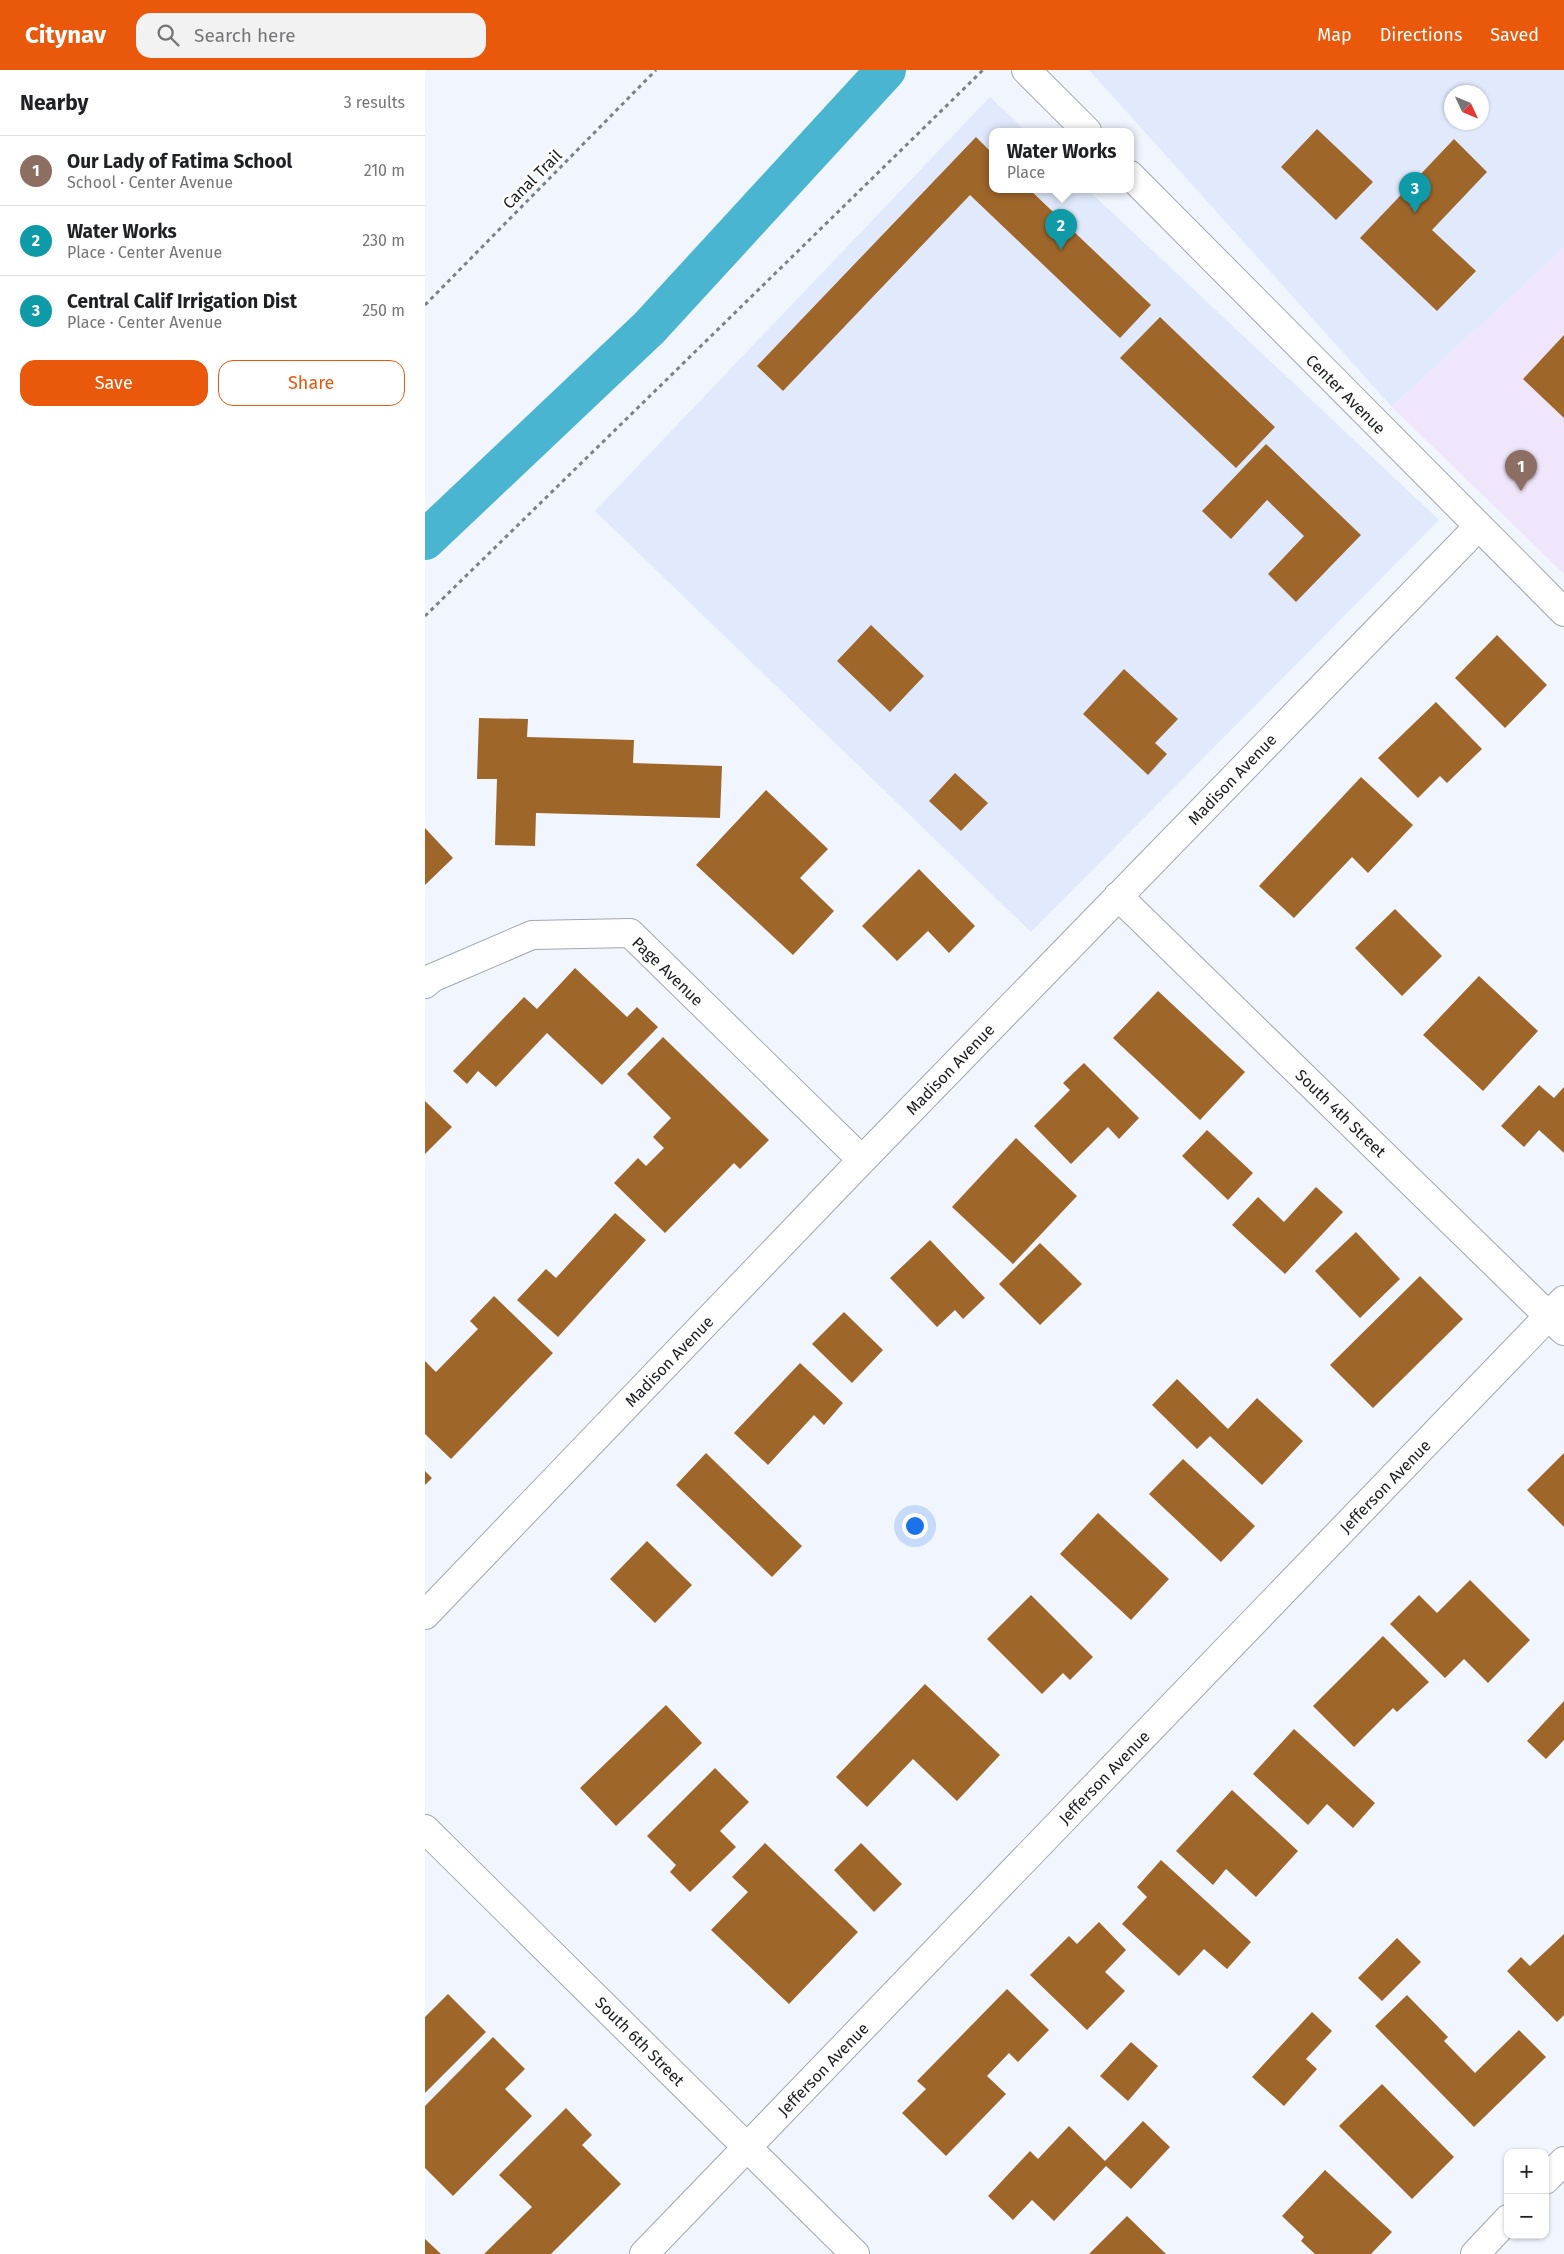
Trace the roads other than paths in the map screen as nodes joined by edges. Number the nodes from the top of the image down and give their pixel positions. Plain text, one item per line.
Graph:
1 (1026, 70) edge
2 (1084, 128) edge
3 (1134, 179) edge
4 (1478, 527) junction
5 (1564, 612) edge
6 (1118, 896) junction
7 (425, 984) edge
8 (862, 1160) junction
9 (1559, 1316) edge
10 (425, 1616) edge
11 (425, 1829) edge
12 (747, 2147) junction
13 (1564, 2161) edge
14 (1549, 2176) edge
15 (1504, 2224) edge
16 (644, 2254) edge
17 (855, 2254) edge
18 (1475, 2254) edge

1 - 2 street
3 - 4 street, Center Avenue
4 - 5 street, Center Avenue
4 - 6 street, Madison Avenue
6 - 8 street, Madison Avenue
6 - 9 street, South 4th Street
7 - 8 street, Page Avenue
8 - 10 street, Madison Avenue
9 - 12 street, Jefferson Avenue
11 - 12 street, South 6th Street
12 - 16 street, Jefferson Avenue
12 - 17 street, South 6th Street
13 - 14 street
15 - 18 street

